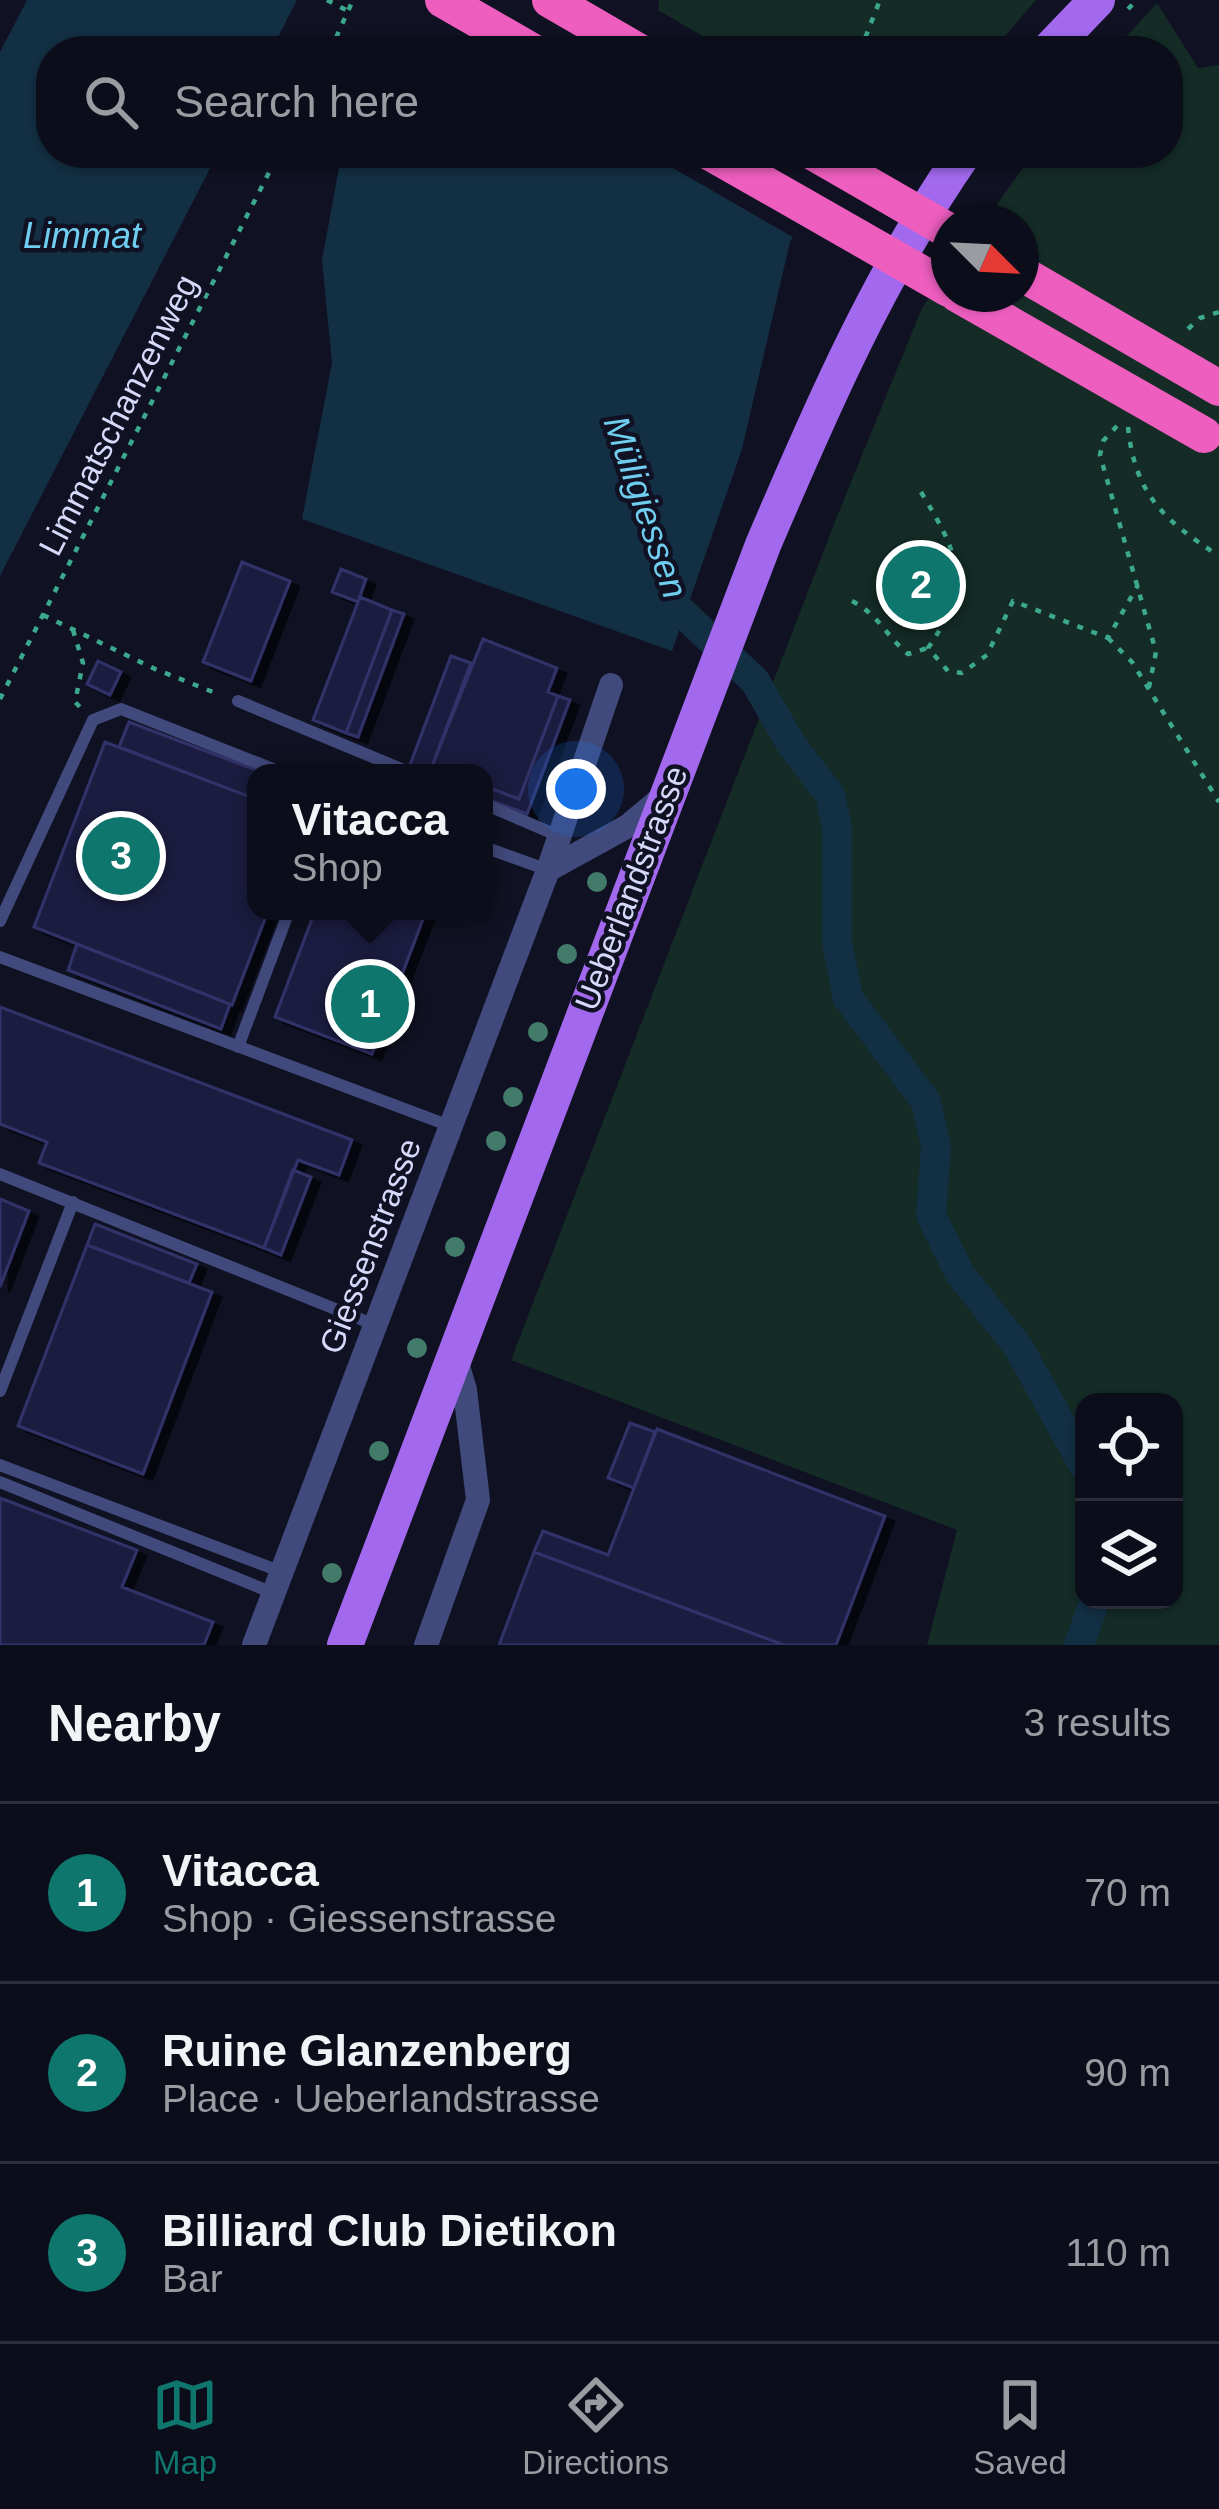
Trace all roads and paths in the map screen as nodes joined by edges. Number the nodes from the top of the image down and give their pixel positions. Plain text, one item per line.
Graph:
1 (353, 0) edge
2 (443, 0) edge
3 (550, 0) edge
4 (880, 0) edge
5 (1097, 0) edge
6 (329, 1) edge
7 (348, 10) junction
8 (337, 36) edge
9 (506, 36) edge
10 (612, 36) edge
11 (866, 36) edge
12 (1062, 36) edge
13 (271, 168) edge
14 (737, 168) edge
15 (840, 168) edge
16 (954, 168) edge
17 (931, 221) edge
18 (931, 279) edge
19 (1039, 283) edge
20 (988, 312) edge
21 (1219, 388) edge
22 (1212, 440) edge
23 (921, 492) dead end
24 (1219, 556) edge
25 (1138, 585) junction
26 (852, 601) dead end
27 (43, 615) junction
28 (73, 630) junction
29 (1108, 638) junction
30 (928, 648) junction
31 (610, 686) dead end
32 (1148, 687) junction
33 (0, 699) edge
34 (238, 701) joint
35 (93, 720) junction
36 (260, 764) edge
37 (389, 764) edge
38 (667, 793) junction
39 (1219, 802) edge
40 (493, 808) edge
41 (559, 836) junction
42 (493, 850) edge
43 (548, 870) junction
44 (286, 920) edge
45 (0, 921) edge
46 (0, 957) edge
47 (238, 1047) junction
48 (450, 1126) junction
49 (0, 1174) edge
50 (73, 1202) junction
51 (375, 1325) junction
52 (455, 1356) junction
53 (0, 1391) edge
54 (0, 1465) edge
55 (0, 1482) edge
56 (277, 1582) junction
57 (254, 1645) edge
58 (345, 1645) edge
59 (426, 1645) edge

1 - 7 path
2 - 9 highway
3 - 10 highway
4 - 11 path
5 - 12 main road
6 - 7 path
7 - 8 path
13 - 27 path, Limmatschanzenweg
14 - 18 highway, bridge
15 - 17 highway, bridge
16 - 38 main road, Ueberlandstrasse
19 - 21 highway, bridge
20 - 22 highway, bridge
23 - 30 path
24 - 25 path
25 - 29 path
25 - 32 path
26 - 30 path
27 - 28 path
27 - 33 path, Limmatschanzenweg
28 - 34 path
28 - 35 path
29 - 30 path
29 - 32 path
31 - 41 street, Giessenstrasse
32 - 39 path
34 - 37 lane
35 - 36 lane
35 - 45 lane
38 - 43 street
38 - 52 main road, Ueberlandstrasse
40 - 41 lane
41 - 43 street, Giessenstrasse
42 - 43 lane
43 - 48 street, Giessenstrasse
44 - 47 lane
46 - 47 lane
47 - 48 lane
48 - 51 street, Giessenstrasse
49 - 50 lane
50 - 51 lane
50 - 53 lane
51 - 56 street, Giessenstrasse
52 - 58 main road, Ueberlandstrasse
52 - 59 street
54 - 56 lane
55 - 56 lane
56 - 57 street, Giessenstrasse

